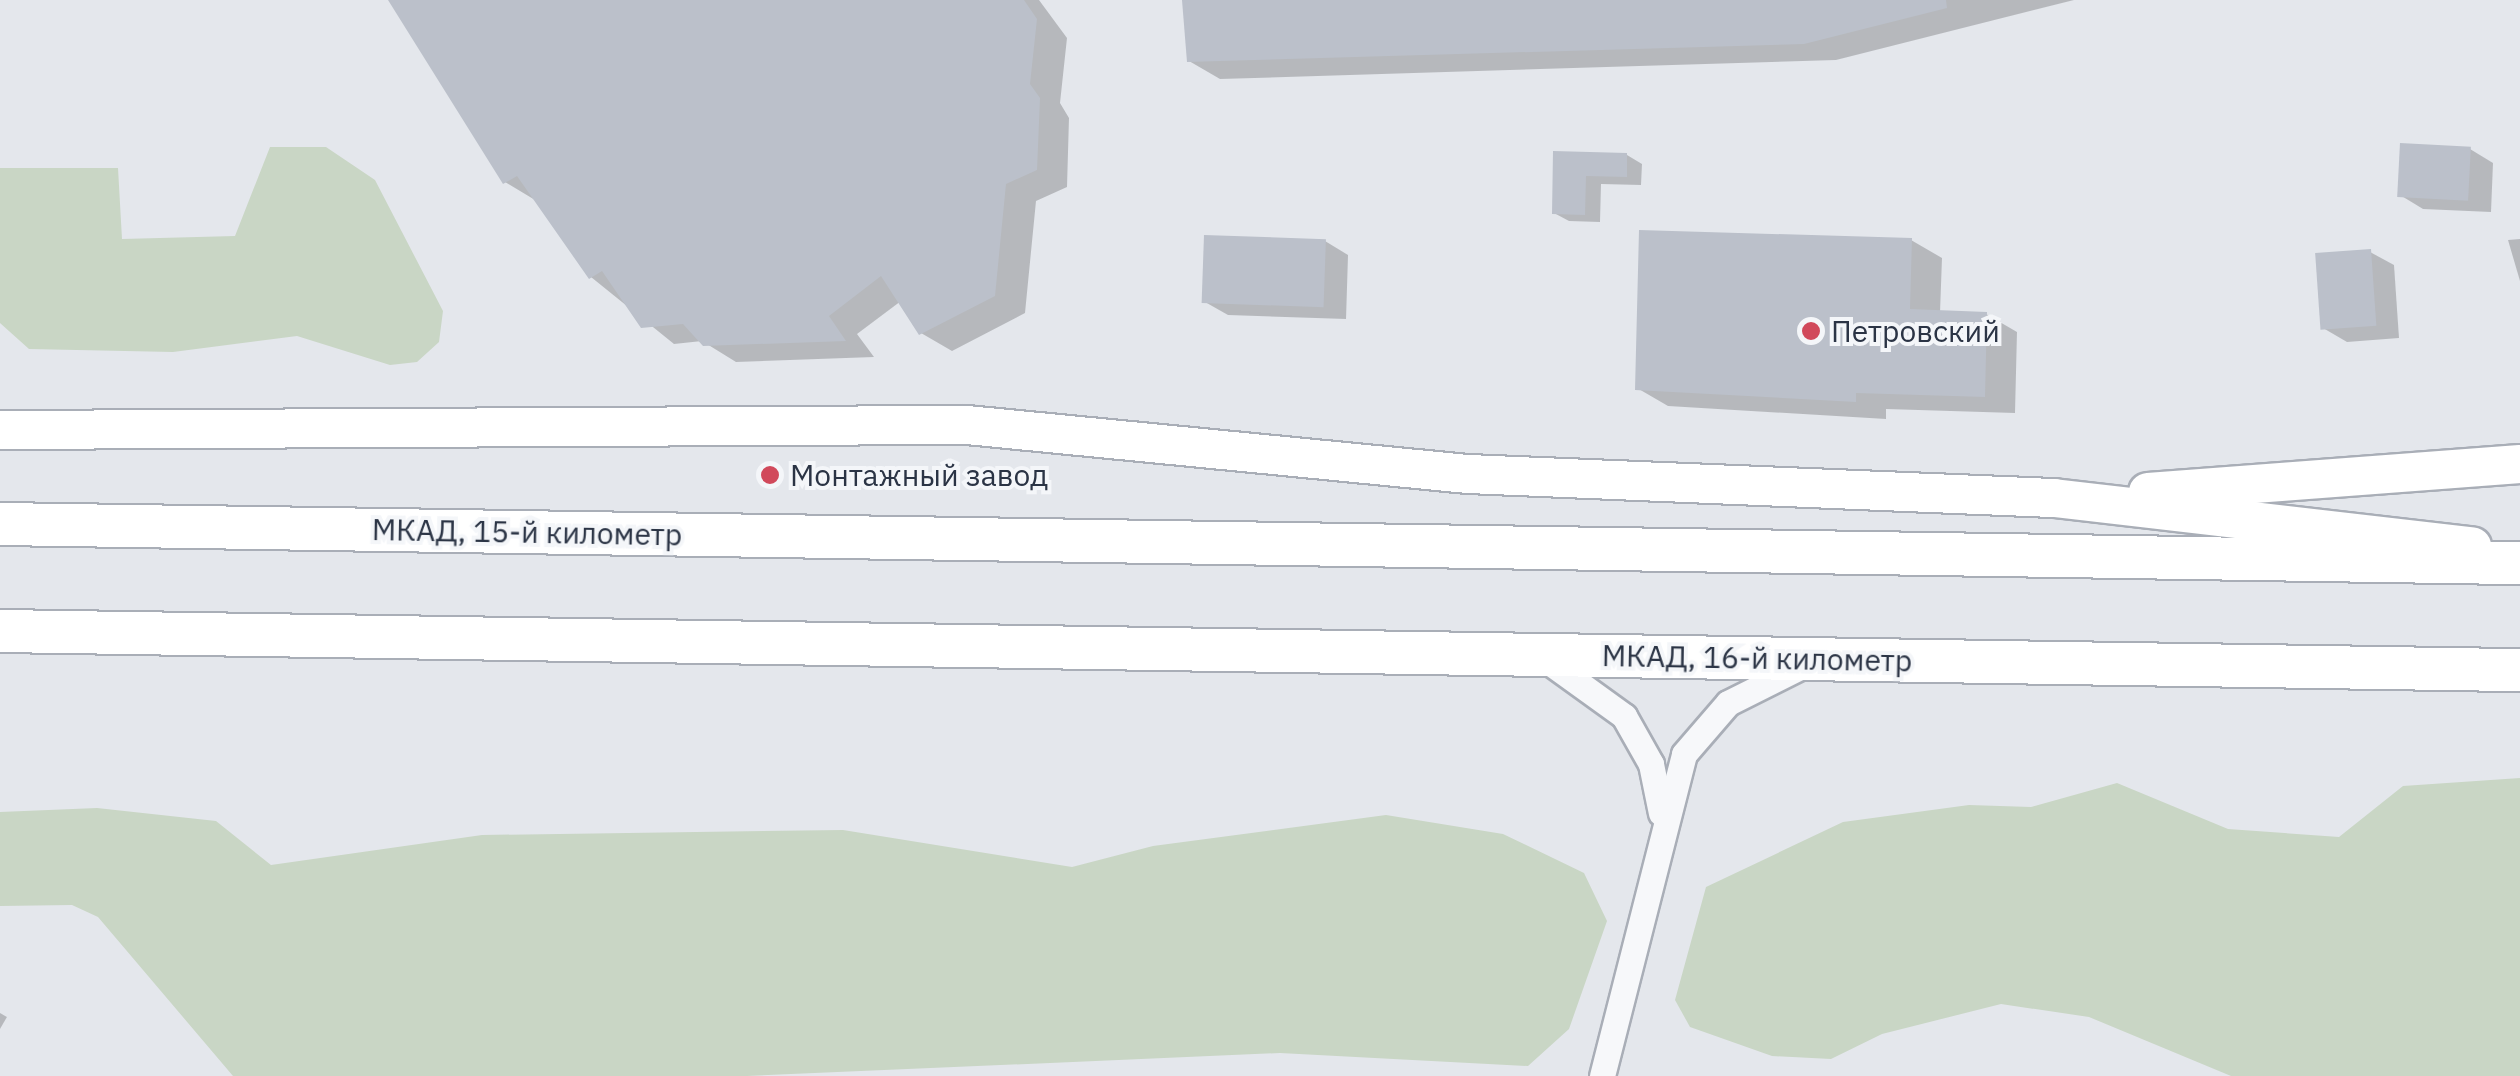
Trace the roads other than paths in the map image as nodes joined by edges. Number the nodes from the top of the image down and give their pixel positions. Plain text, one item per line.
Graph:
1 (0, 430) edge
2 (2520, 464) edge
3 (2054, 498) junction
4 (0, 524) edge
5 (2520, 552) edge
6 (2520, 563) edge
7 (0, 631) edge
8 (200, 634) junction
9 (0, 648) edge
10 (1534, 655) junction
11 (1852, 659) junction
12 (2520, 670) edge
13 (1661, 817) junction
14 (1602, 1076) edge

1 - 3 main road
2 - 3 main road
3 - 5 main road
4 - 6 highway, МКАД, 15-й километр
7 - 8 highway
8 - 9 main road
8 - 10 highway, МКАД, 16-й километр
10 - 11 highway, МКАД, 16-й километр
10 - 13 street
11 - 12 highway, МКАД, 16-й километр
11 - 13 street
13 - 14 street

